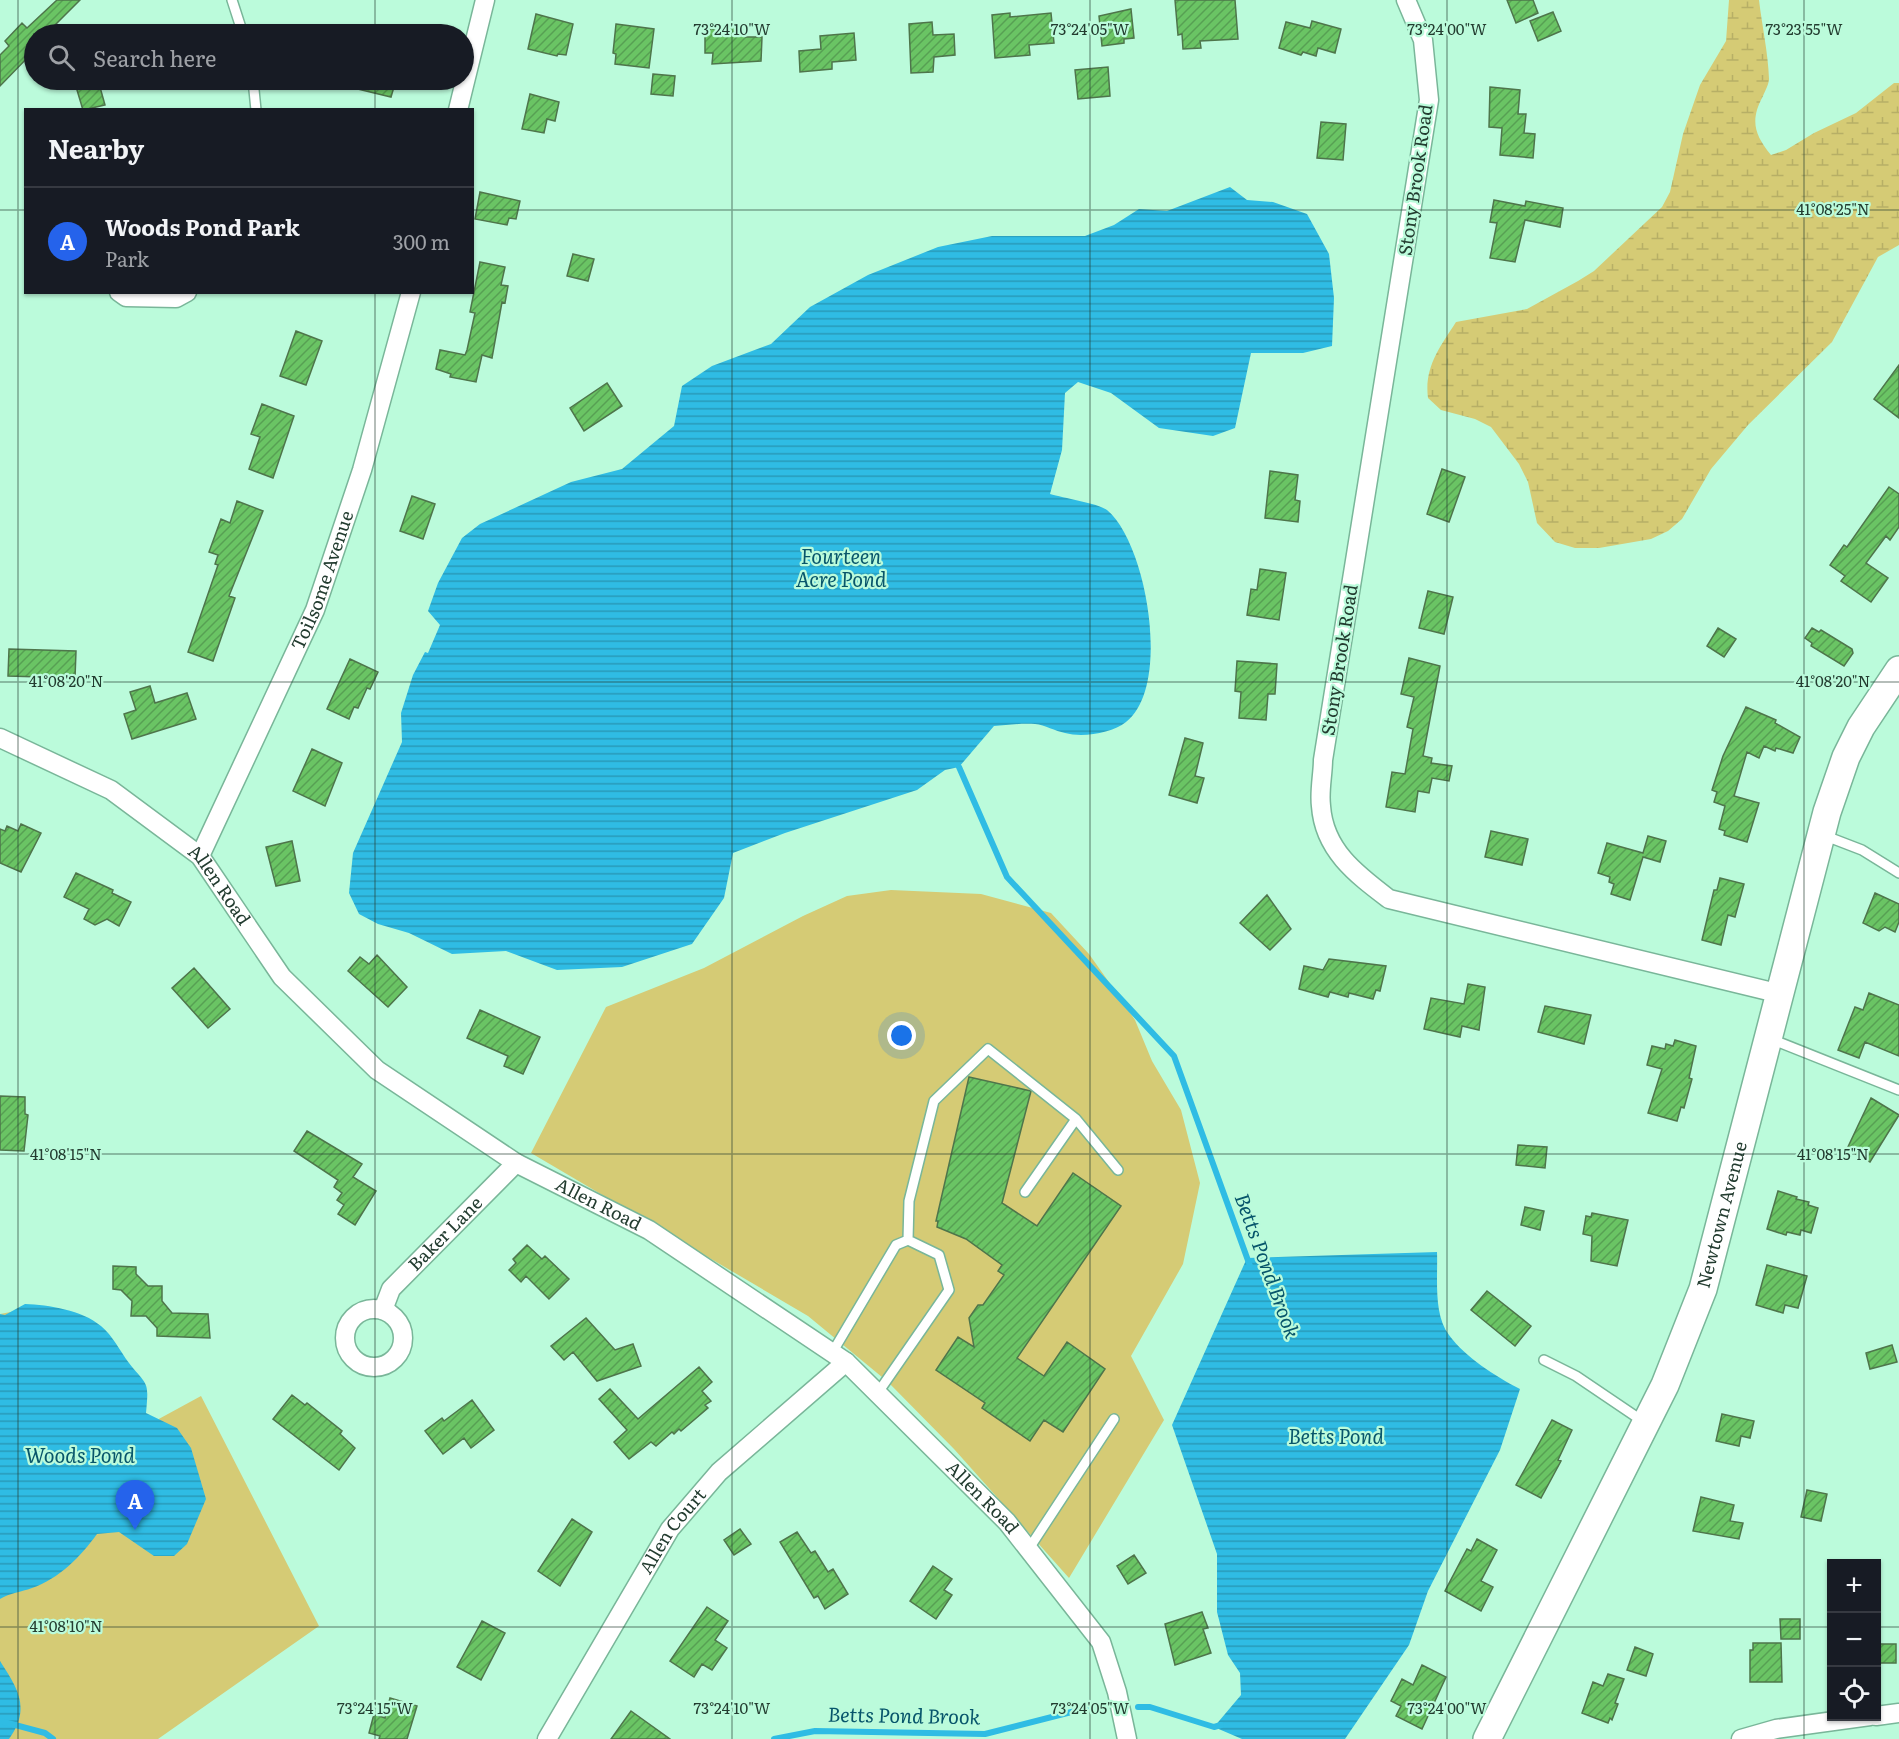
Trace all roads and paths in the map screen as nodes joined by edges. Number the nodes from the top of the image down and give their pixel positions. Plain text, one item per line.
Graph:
1 (232, 0) edge
2 (485, 0) edge
3 (1406, 0) edge
4 (240, 24) edge
5 (474, 45) edge
6 (254, 90) edge
7 (463, 90) edge
8 (256, 108) edge
9 (458, 108) edge
10 (122, 294) edge
11 (183, 294) edge
12 (410, 294) edge
13 (1899, 670) edge
14 (0, 738) edge
15 (1821, 834) junction
16 (200, 856) junction
17 (1899, 873) edge
18 (1781, 994) junction
19 (1769, 1038) junction
20 (1899, 1090) edge
21 (1076, 1119) junction
22 (516, 1163) junction
23 (1118, 1170) dead end
24 (1025, 1192) dead end
25 (908, 1240) junction
26 (383, 1310) dead end
27 (839, 1358) junction
28 (1544, 1360) dead end
29 (878, 1394) junction
30 (1114, 1419) dead end
31 (1646, 1424) junction
32 (1028, 1550) junction
33 (1899, 1713) edge
34 (1881, 1715) edge
35 (1834, 1721) edge
36 (547, 1739) edge
37 (1127, 1739) edge
38 (1487, 1739) edge
39 (1741, 1739) edge

1 - 4 lane
2 - 5 street
3 - 18 street, Stony Brook Road
6 - 8 lane
7 - 9 street
10 - 11 street
12 - 16 street, Toilsome Avenue
13 - 15 main road, Newtown Avenue
14 - 16 street, Allen Road
15 - 17 lane
15 - 18 main road, Newtown Avenue
16 - 22 street, Allen Road
18 - 19 main road, Newtown Avenue
19 - 20 lane
19 - 31 main road, Newtown Avenue
21 - 23 lane
21 - 24 lane
21 - 25 lane
22 - 26 street, Baker Lane
22 - 27 street, Allen Road
25 - 27 lane
25 - 29 lane
27 - 29 street, Allen Road
27 - 36 street, Allen Court
28 - 31 lane
29 - 32 street, Allen Road
30 - 32 lane
31 - 38 main road, Newtown Avenue
32 - 37 street, Allen Road
33 - 34 street
35 - 39 street

